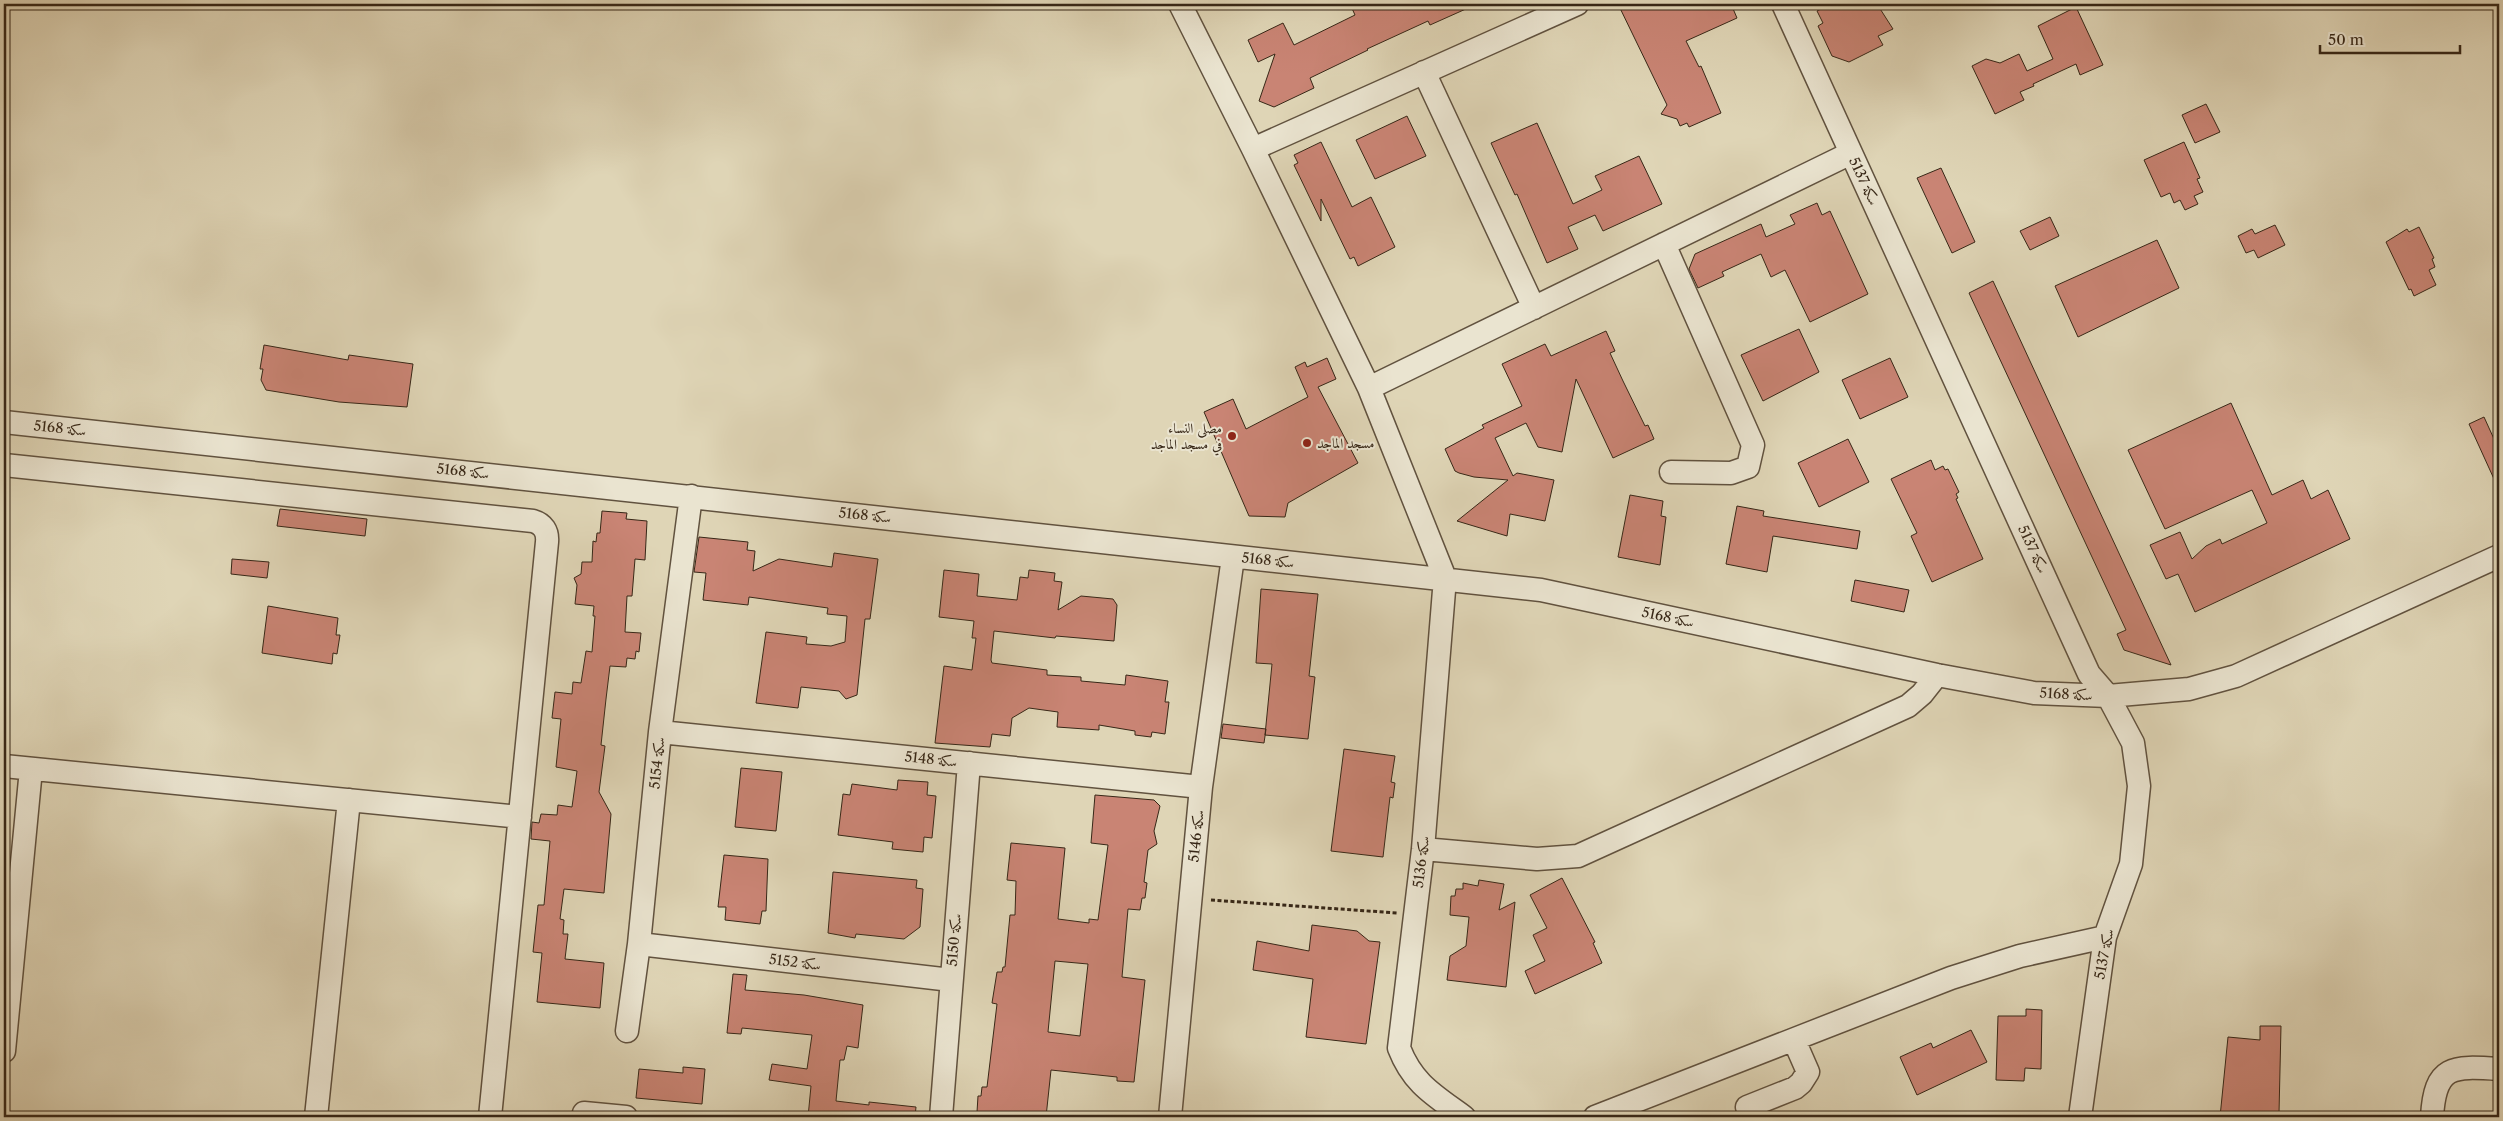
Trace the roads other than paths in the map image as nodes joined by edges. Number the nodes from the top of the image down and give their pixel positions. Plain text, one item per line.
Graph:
1 (1180, 4) edge
2 (1577, 4) edge
3 (1783, 4) edge
4 (1424, 72) junction
5 (1253, 148) junction
6 (1851, 153) junction
7 (1664, 244) junction
8 (1534, 308) junction
9 (1369, 388) junction
10 (4, 422) edge
11 (4, 465) edge
12 (1671, 472) dead end
13 (691, 496) junction
14 (1234, 556) junction
15 (2499, 556) edge
16 (1445, 578) junction
17 (1937, 676) junction
18 (2108, 696) junction
19 (660, 732) junction
20 (969, 763) junction
21 (4, 766) edge
22 (31, 769) junction
23 (1201, 787) junction
24 (349, 800) junction
25 (520, 817) junction
26 (1423, 849) junction
27 (2105, 937) junction
28 (639, 944) junction
29 (951, 980) junction
30 (627, 1031) dead end
31 (1794, 1040) junction
32 (4, 1050) edge
33 (2499, 1069) edge
34 (1747, 1107) dead end
35 (316, 1117) edge
36 (490, 1117) edge
37 (584, 1117) edge
38 (626, 1117) edge
39 (941, 1117) edge
40 (1170, 1117) edge
41 (1464, 1117) edge
42 (1595, 1117) edge
43 (2080, 1117) edge
44 (2432, 1117) edge

1 - 5 street
2 - 4 street
3 - 6 street, سكة 5137
4 - 5 street
4 - 8 street
5 - 9 street
6 - 7 street
6 - 18 street, سكة 5137
7 - 8 street
7 - 12 street
8 - 9 street
9 - 16 street
10 - 13 street, سكة 5168
11 - 25 street
13 - 14 street, سكة 5168
13 - 19 street, سكة 5154
14 - 16 street, سكة 5168
14 - 23 street, سكة 5146
15 - 18 street, سكة 5168
16 - 17 street, سكة 5168
16 - 26 street, سكة 5136
17 - 18 street, سكة 5168
17 - 26 street
18 - 27 street, سكة 5137
19 - 20 street, سكة 5148
19 - 28 street, سكة 5154
20 - 23 street, سكة 5148
20 - 29 street, سكة 5150
21 - 22 street
22 - 24 street
22 - 32 street
23 - 40 street, سكة 5146
24 - 25 street
24 - 35 street
25 - 36 street
26 - 41 street, سكة 5136
27 - 31 street
27 - 43 street, سكة 5137
28 - 29 street, سكة 5152
28 - 30 street, سكة 5154
29 - 39 street, سكة 5150
31 - 34 street
31 - 42 street
33 - 44 street
37 - 38 street

